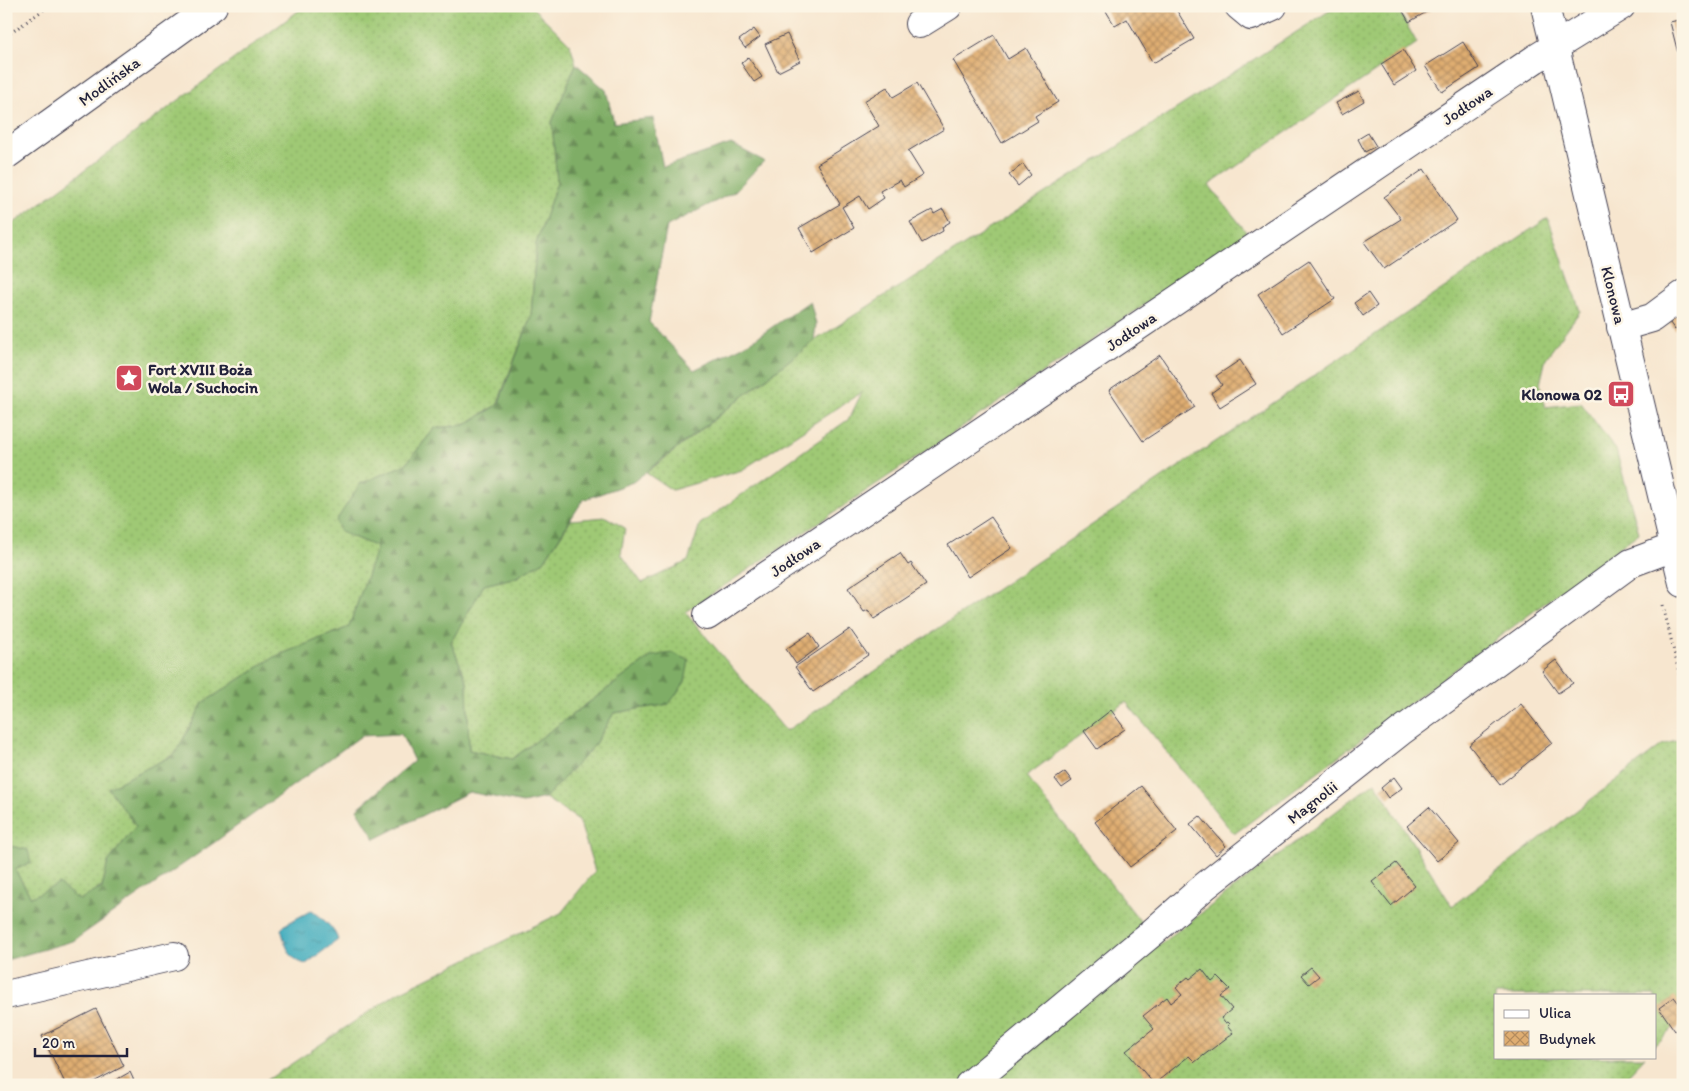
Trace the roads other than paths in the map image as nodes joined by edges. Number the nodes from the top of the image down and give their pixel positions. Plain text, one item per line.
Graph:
1 (213, 6) edge
2 (948, 6) edge
3 (1239, 6) edge
4 (1273, 6) edge
5 (1545, 6) edge
6 (1621, 6) edge
7 (919, 24) dead end
8 (1554, 46) junction
9 (6, 155) edge
10 (1683, 295) edge
11 (1621, 327) junction
12 (1676, 532) edge
13 (1683, 583) edge
14 (707, 616) dead end
15 (174, 956) dead end
16 (6, 995) edge
17 (969, 1085) edge

1 - 9 street, Modlińska
2 - 7 street
3 - 4 street
5 - 8 street, Klonowa
6 - 8 street, Jodłowa
8 - 11 street, Klonowa
8 - 14 street, Jodłowa
10 - 11 street
11 - 12 street, Klonowa
12 - 13 street, Klonowa
12 - 17 street, Magnolii
15 - 16 street

